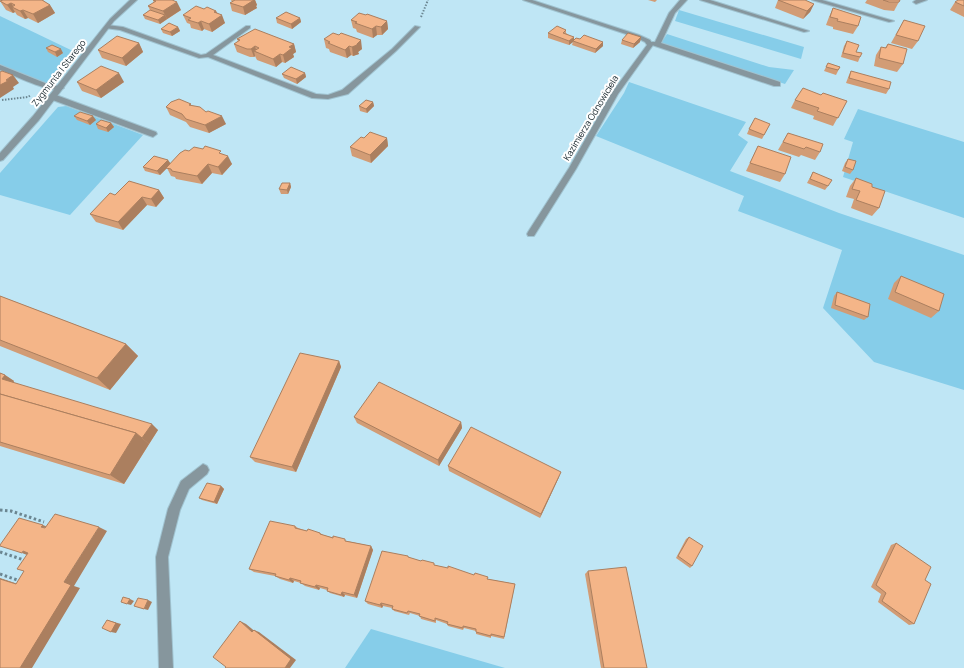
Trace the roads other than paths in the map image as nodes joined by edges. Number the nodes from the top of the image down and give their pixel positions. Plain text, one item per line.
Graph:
1 (134, 0) edge
2 (526, 0) edge
3 (684, 0) edge
4 (703, 0) edge
5 (815, 0) edge
6 (924, 0) edge
7 (916, 2) dead end
8 (891, 21) dead end
9 (417, 26) road end
10 (106, 27) junction
11 (248, 27) dead end
12 (806, 31) dead end
13 (653, 43) junction
14 (208, 55) junction
15 (0, 67) edge
16 (777, 84) dead end
17 (60, 88) junction
18 (53, 96) junction
19 (153, 134) dead end
20 (0, 158) edge
21 (531, 234) dead end
22 (203, 470) dead end
23 (166, 668) edge

1 - 10 street, Zygmunta I Starego
2 - 13 street
3 - 13 street, Kazimierza Odnowiciela
4 - 12 street
5 - 8 street
6 - 7 street
9 - 14 street
10 - 14 street
10 - 17 street, Zygmunta I Starego
11 - 14 street
13 - 16 street
13 - 21 street, Kazimierza Odnowiciela
15 - 17 street
17 - 18 street, Zygmunta I Starego
18 - 19 street
18 - 20 street, Zygmunta I Starego
22 - 23 street

